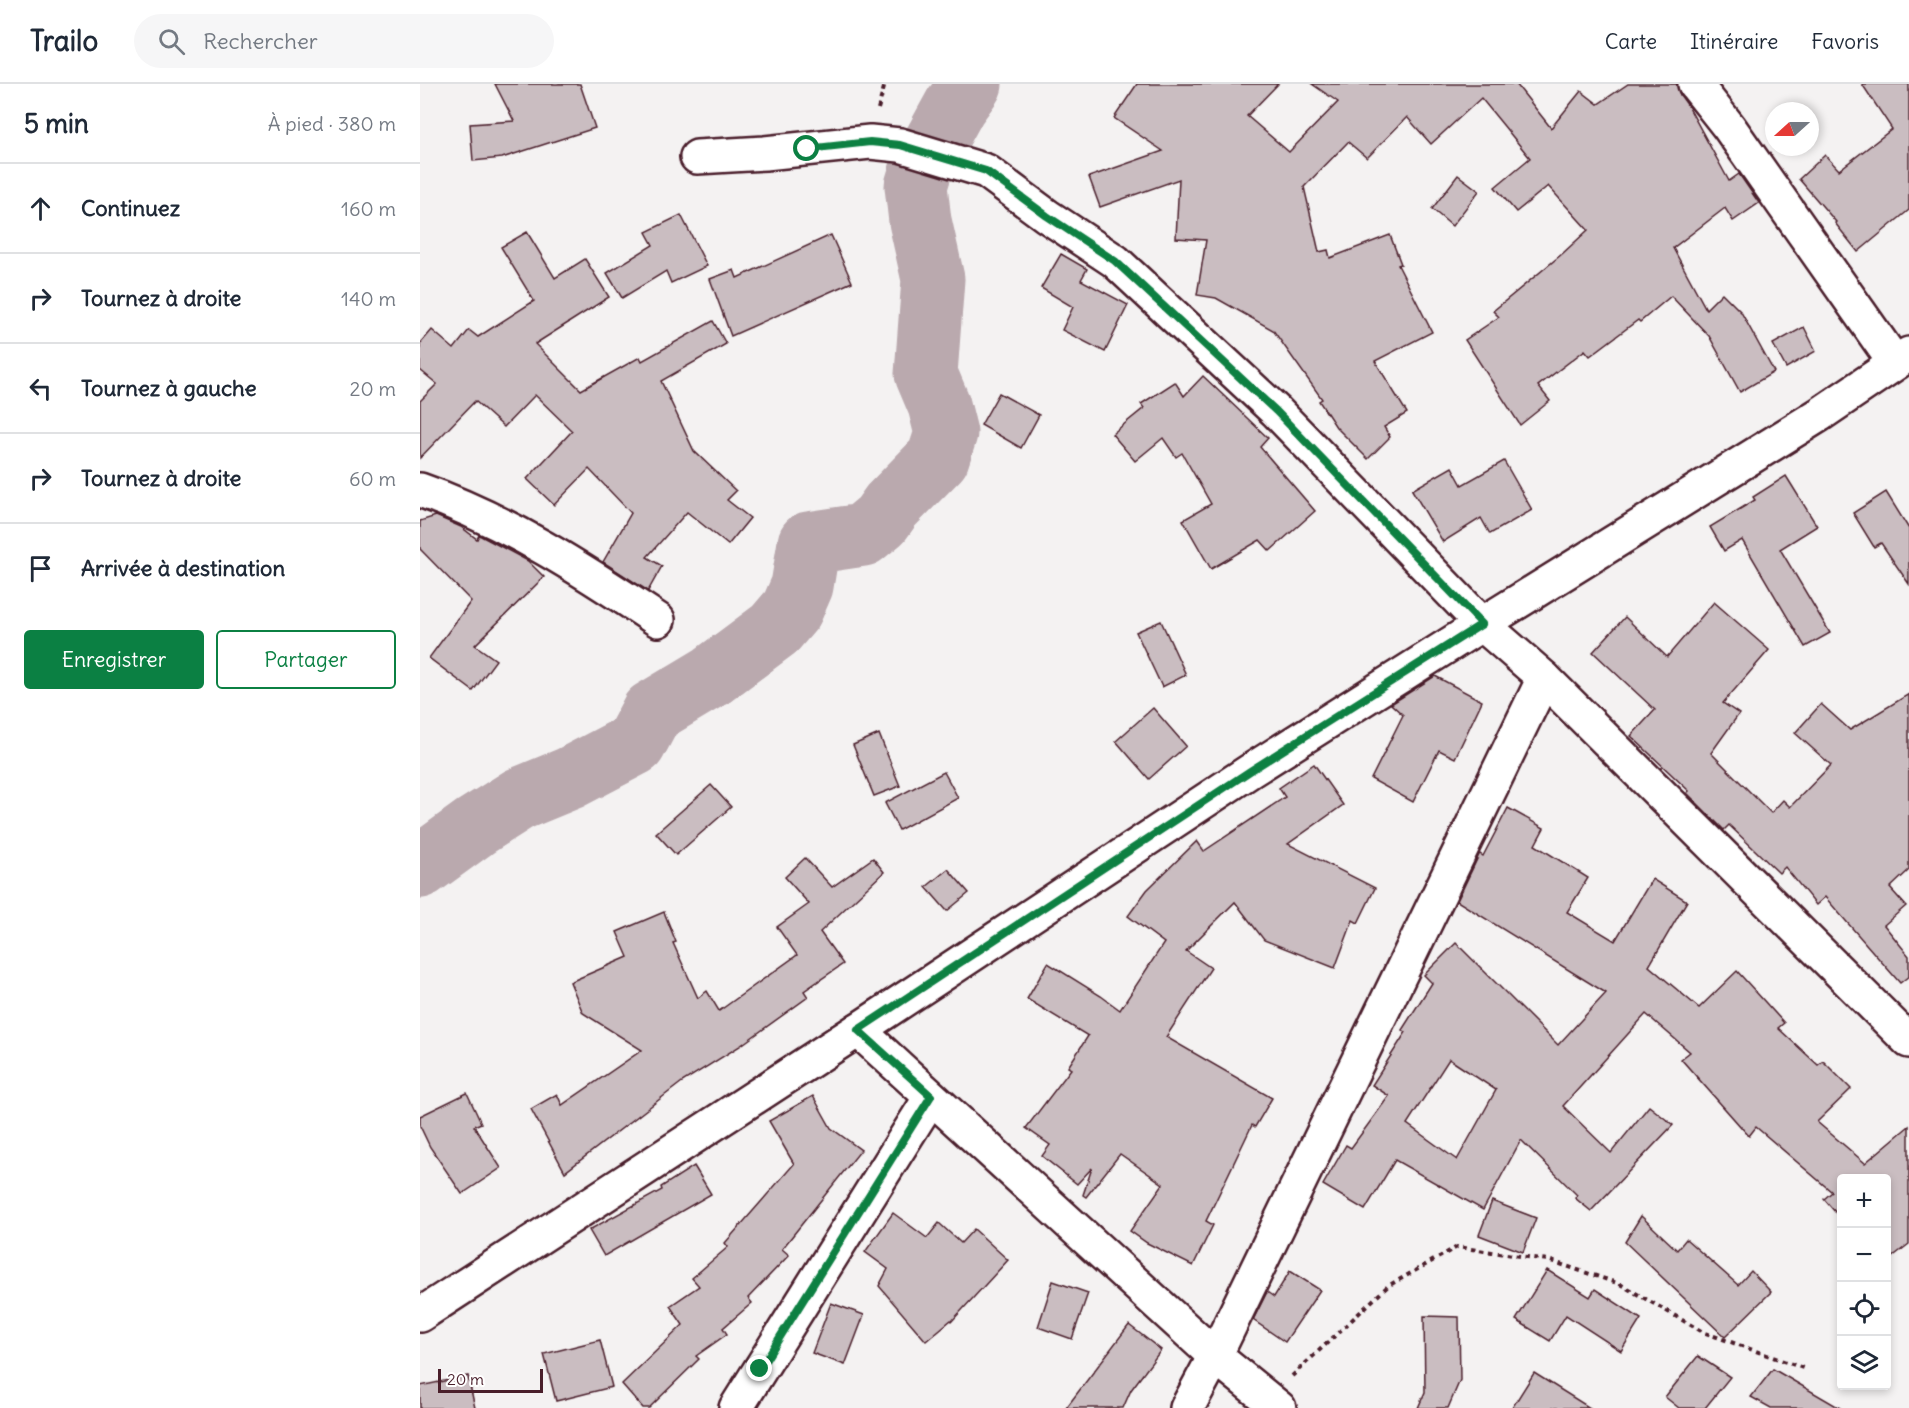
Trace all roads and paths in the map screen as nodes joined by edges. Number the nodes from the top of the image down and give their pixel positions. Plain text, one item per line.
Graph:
1 (1695, 84) edge
2 (697, 157) dead end
3 (1902, 358) edge
4 (420, 490) edge
5 (658, 620) dead end
6 (1482, 624) junction
7 (1544, 678) junction
8 (1905, 1028) edge
9 (858, 1030) junction
10 (931, 1096) junction
11 (420, 1315) edge
12 (1215, 1356) junction
13 (1803, 1368) dead end
14 (1273, 1403) edge
15 (736, 1408) edge
16 (1187, 1408) edge

1 - 3 street
2 - 6 street
3 - 6 street
4 - 5 street
6 - 7 street
6 - 9 street
7 - 8 street
7 - 12 street
9 - 10 street
9 - 11 street
10 - 12 street
10 - 15 street
12 - 14 street
12 - 16 street
13 - 14 path

